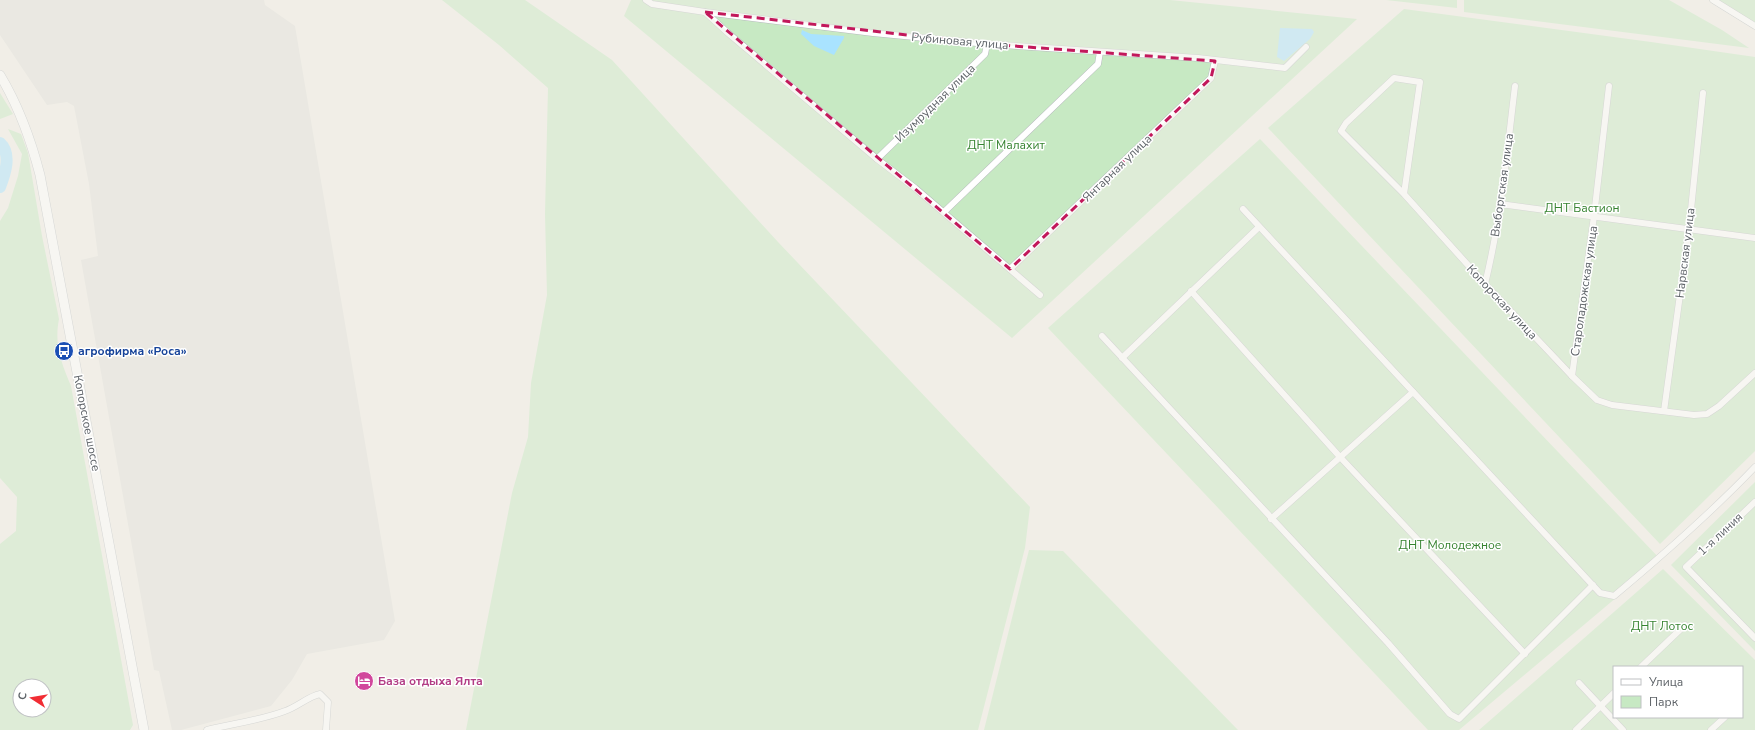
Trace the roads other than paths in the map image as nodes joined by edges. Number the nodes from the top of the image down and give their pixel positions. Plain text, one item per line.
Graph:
1 (646, 0) edge
2 (1712, 0) edge
3 (705, 12) junction
4 (1755, 26) edge
5 (988, 44) junction
6 (1306, 48) dead end
7 (1100, 52) junction
8 (1215, 61) junction
9 (0, 75) edge
10 (1515, 86) dead end
11 (1609, 86) dead end
12 (1703, 93) dead end
13 (877, 159) junction
14 (1404, 194) junction
15 (1500, 204) junction
16 (1243, 209) dead end
17 (944, 212) junction
18 (1594, 216) junction
19 (1259, 227) junction
20 (1689, 229) junction
21 (1755, 238) edge
22 (1010, 270) junction
23 (1485, 284) junction
24 (1191, 291) junction
25 (1040, 294) dead end
26 (1102, 336) dead end
27 (1122, 358) junction
28 (1755, 373) edge
29 (1572, 376) junction
30 (1413, 392) junction
31 (1664, 411) junction
32 (1340, 457) junction
33 (1755, 468) edge
34 (1755, 502) edge
35 (1271, 519) junction
36 (1593, 585) junction
37 (1685, 625) dead end
38 (1754, 635) edge
39 (1525, 654) junction
40 (1642, 666) edge
41 (1579, 683) dead end
42 (1613, 694) edge
43 (1600, 706) junction
44 (1724, 718) edge
45 (144, 730) edge
46 (207, 730) edge
47 (326, 730) edge
48 (1576, 730) edge
49 (1623, 730) edge
50 (1711, 730) edge

1 - 3 street, Рубиновая улица
2 - 4 street
3 - 5 street, Рубиновая улица
3 - 13 street
5 - 7 street, Рубиновая улица
5 - 13 street, Изумрудная улица
6 - 8 street, Рубиновая улица
7 - 8 street, Рубиновая улица
7 - 17 street
8 - 22 street, Янтарная улица
9 - 45 main road, Копорское шоссе
10 - 15 street, Выборгская улица
11 - 18 street, Староладожская улица
12 - 20 street, Нарвская улица
13 - 17 street
14 - 14 street, Копорская улица
14 - 23 street, Копорская улица
15 - 18 street
15 - 23 street, Выборгская улица
16 - 19 street
17 - 22 street
18 - 20 street
18 - 29 street, Староладожская улица
19 - 24 street
19 - 30 street
20 - 21 street
20 - 31 street, Нарвская улица
22 - 25 street
23 - 29 street, Копорская улица
24 - 27 street
24 - 32 street
26 - 27 street
27 - 35 street
28 - 31 street, Копорская улица
29 - 31 street, Копорская улица
30 - 32 street
30 - 36 street
32 - 35 street
32 - 39 street
33 - 36 street
34 - 38 street, 1-я линия
35 - 39 street
36 - 39 street
37 - 40 street
41 - 43 street
42 - 43 street
43 - 48 street
43 - 49 street
44 - 50 street
46 - 47 street

